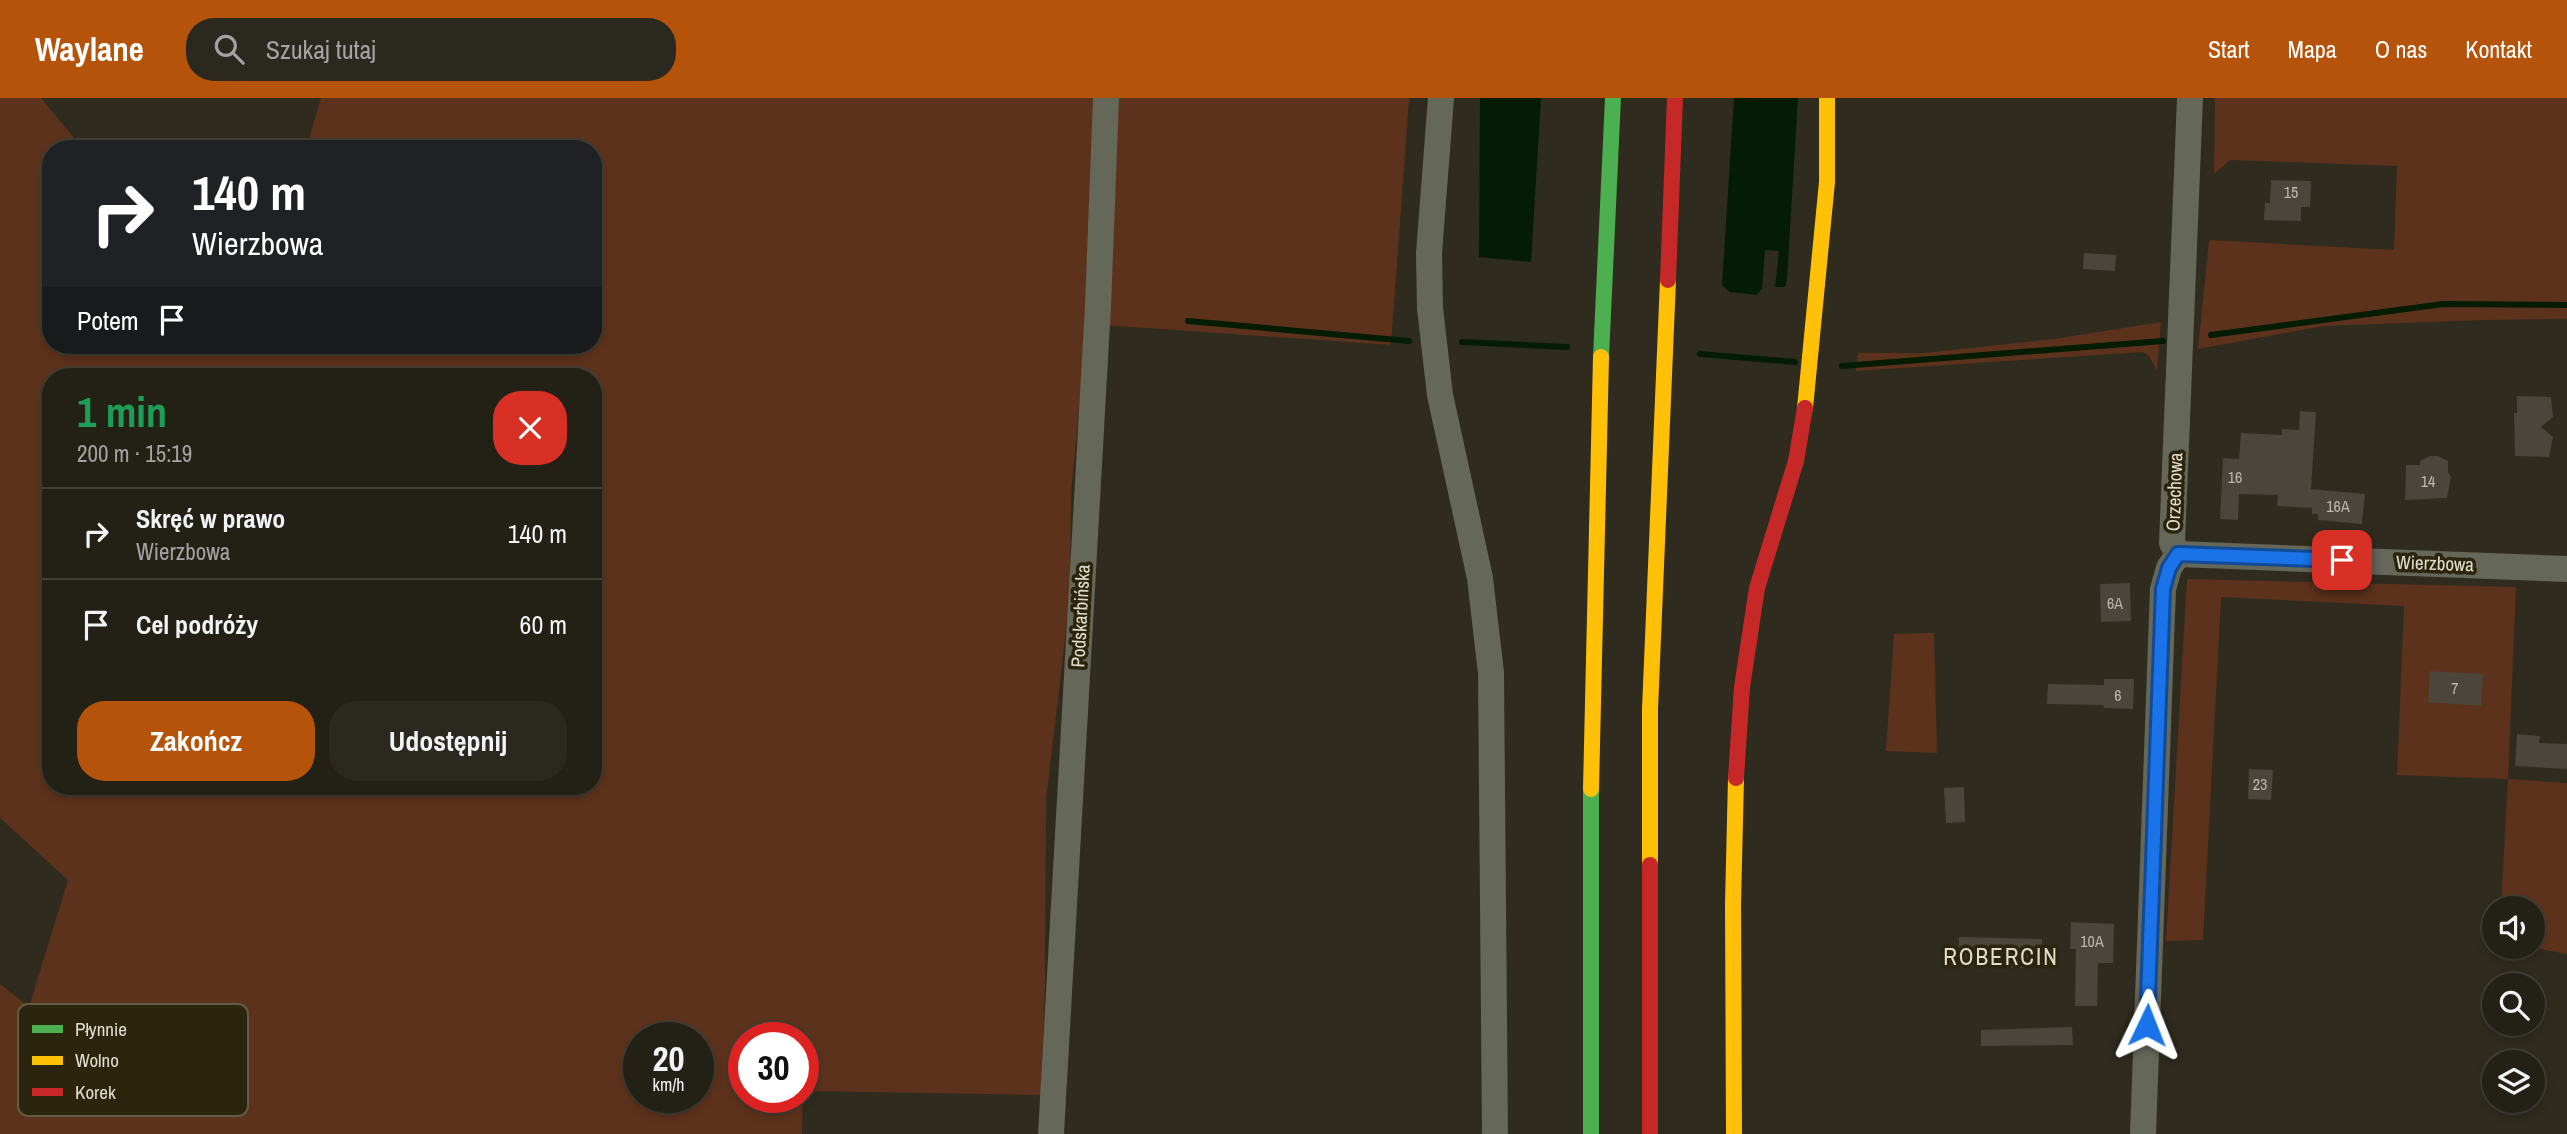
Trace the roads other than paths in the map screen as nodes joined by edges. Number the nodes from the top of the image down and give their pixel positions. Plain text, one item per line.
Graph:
1 (1106, 98) edge
2 (1441, 98) edge
3 (1613, 98) edge
4 (1675, 98) edge
5 (1827, 98) edge
6 (2190, 98) edge
7 (2178, 554) junction
8 (2567, 569) edge
9 (1051, 1134) edge
10 (1495, 1134) edge
11 (1591, 1134) edge
12 (1650, 1134) edge
13 (1734, 1134) edge
14 (2144, 1134) edge

1 - 9 street, Podskarbińska
2 - 10 street
3 - 11 main road
4 - 12 main road
5 - 13 main road
6 - 7 street, Orzechowa
7 - 8 street, Wierzbowa
7 - 14 street, Orzechowa

